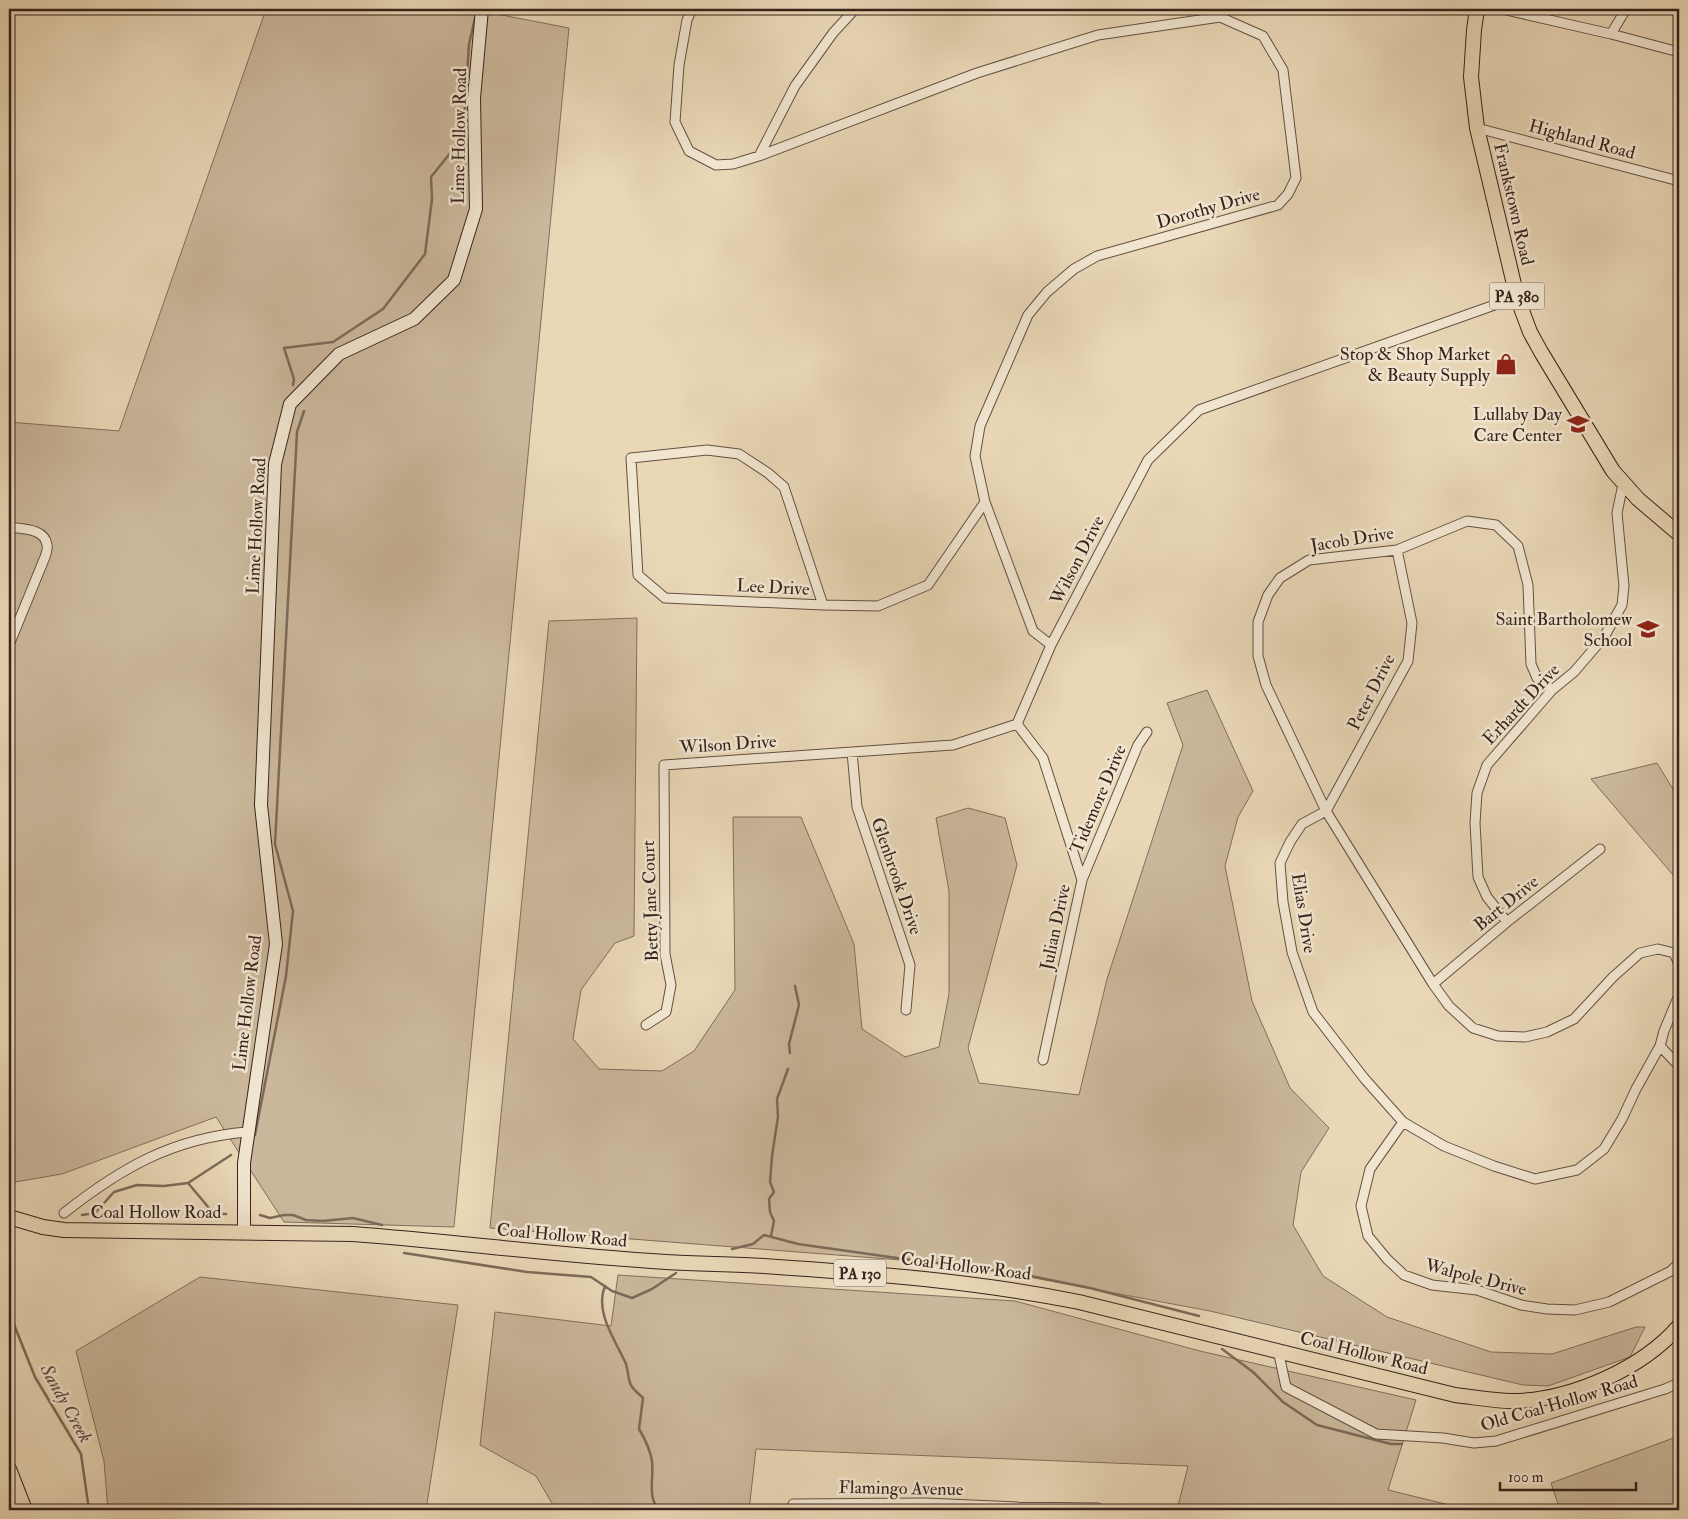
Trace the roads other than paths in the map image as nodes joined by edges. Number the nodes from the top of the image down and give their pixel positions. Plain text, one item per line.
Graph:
1 (482, 9) edge
2 (692, 9) edge
3 (856, 9) edge
4 (1477, 9) edge
5 (1502, 9) edge
6 (1626, 9) edge
7 (1611, 34) junction
8 (1679, 52) edge
9 (1477, 128) junction
10 (759, 156) junction
11 (1679, 181) edge
12 (1517, 297) junction
13 (1623, 484) junction
14 (985, 502) junction
15 (9, 527) edge
16 (1679, 534) edge
17 (1397, 550) junction
18 (823, 606) junction
19 (9, 645) edge
20 (1052, 645) junction
21 (1552, 690) junction
22 (1017, 724) junction
23 (1147, 732) dead end
24 (852, 752) junction
25 (664, 765) joint
26 (1326, 811) junction
27 (1600, 849) dead end
28 (1082, 880) junction
29 (1507, 922) junction
30 (1679, 964) edge
31 (1433, 984) junction
32 (1679, 995) edge
33 (906, 1010) dead end
34 (646, 1025) dead end
35 (1660, 1046) junction
36 (1043, 1060) dead end
37 (1679, 1066) edge
38 (1403, 1122) junction
39 (247, 1132) junction
40 (64, 1213) dead end
41 (9, 1217) edge
42 (244, 1232) junction
43 (1679, 1263) edge
44 (1679, 1326) edge
45 (1278, 1350) junction
46 (1679, 1383) edge
47 (9, 1469) edge
48 (925, 1506) edge
49 (793, 1507) edge
50 (1098, 1508) dead end
51 (1018, 1509) edge
52 (25, 1510) edge

1 - 39 street, Lime Hollow Road
2 - 10 street, Dorothy Drive
3 - 10 street
4 - 9 main road, Frankstown Road / PA 380
5 - 7 street
6 - 7 street
7 - 8 street
9 - 11 street, Highland Road
9 - 12 main road, Frankstown Road / PA 380
10 - 14 street, Dorothy Drive
12 - 13 main road, Frankstown Road / PA 380
12 - 20 street, Wilson Drive
13 - 16 main road, Frankstown Road / PA 380
13 - 21 street, Erhardt Drive
14 - 18 street, Lee Drive
14 - 20 street, Dorothy Drive
15 - 19 street
17 - 21 street, Jacob Drive
17 - 26 street, Peter Drive
17 - 26 street, Jacob Drive
18 - 18 street, Lee Drive
20 - 22 street, Wilson Drive
21 - 29 street, Erhardt Drive
22 - 24 street, Wilson Drive
22 - 28 street, Julian Drive
23 - 28 street, Tidemore Drive
24 - 25 street, Wilson Drive
24 - 33 street, Glenbrook Drive
25 - 34 street, Betty Jane Court
26 - 31 street
26 - 38 street, Elias Drive
27 - 29 street, Bart Drive
28 - 36 street, Julian Drive
29 - 31 street, Bart Drive
30 - 31 street
32 - 35 street, Elias Drive
35 - 37 street
35 - 38 street, Elias Drive
38 - 43 street, Walpole Drive
39 - 40 street
39 - 42 street, Lime Hollow Road
41 - 42 main road, Coal Hollow Road / PA 130
42 - 45 main road, Coal Hollow Road / PA 130
44 - 45 main road, Coal Hollow Road / PA 130
45 - 46 street, Old Coal Hollow Road
47 - 52 main road
48 - 49 street, Flamingo Avenue
48 - 51 street, Flamingo Avenue
50 - 51 street, Flamingo Avenue

